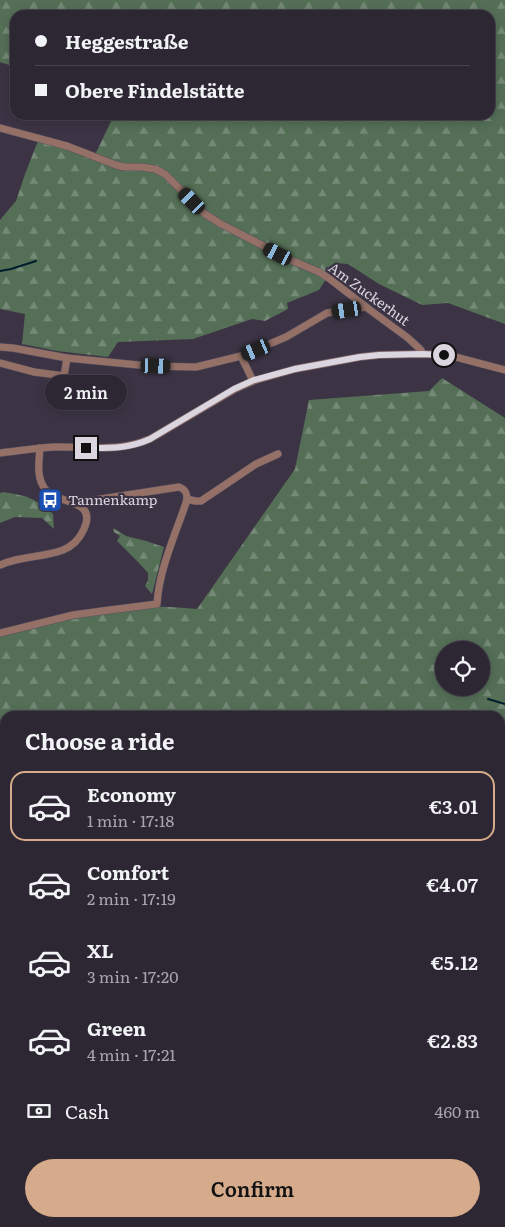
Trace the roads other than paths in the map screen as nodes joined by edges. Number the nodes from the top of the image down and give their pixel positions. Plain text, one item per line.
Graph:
1 (0, 128) edge
2 (366, 307) junction
3 (0, 347) edge
4 (422, 354) junction
5 (241, 356) junction
6 (67, 358) junction
7 (0, 363) edge
8 (505, 370) edge
9 (253, 380) junction
10 (40, 448) junction
11 (0, 453) edge
12 (278, 454) dead end
13 (187, 499) junction
14 (81, 506) junction
15 (0, 565) edge
16 (0, 633) edge

1 - 2 street, Am Zuckerhut
2 - 4 street, Am Zuckerhut
2 - 5 street
3 - 6 street
4 - 8 street
4 - 9 street
5 - 6 street
5 - 9 street
6 - 7 street
9 - 10 street
10 - 11 street
10 - 14 street
12 - 13 street
13 - 14 street
13 - 16 street
14 - 15 street

